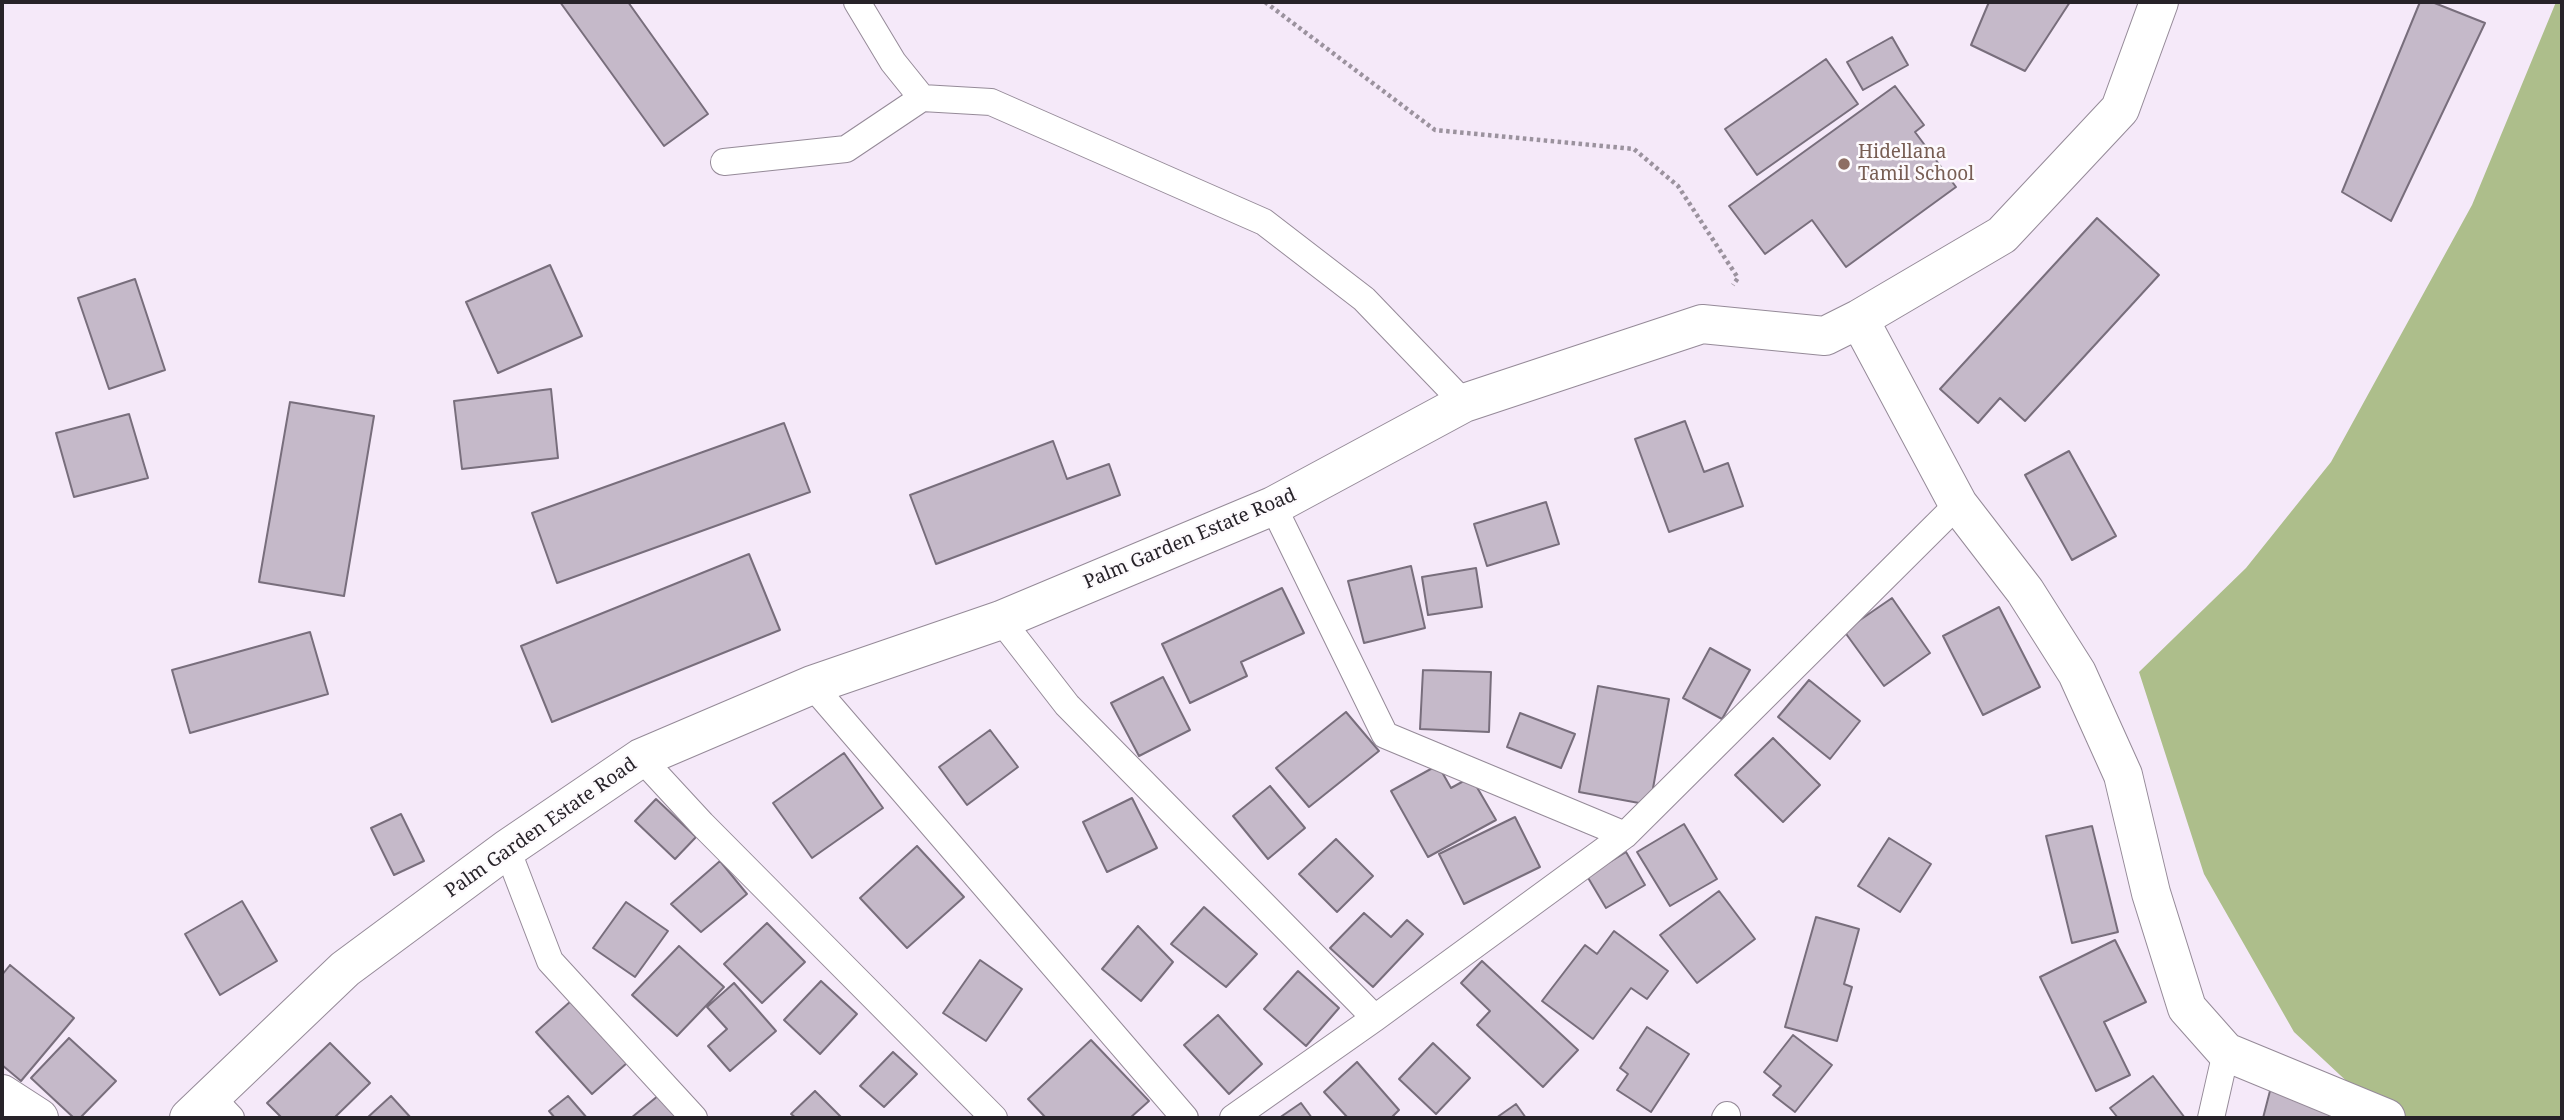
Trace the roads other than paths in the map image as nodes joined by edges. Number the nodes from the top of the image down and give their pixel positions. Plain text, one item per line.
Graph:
1 (857, 2) edge
2 (2159, 2) edge
3 (922, 98) junction
4 (724, 162) dead end
5 (1859, 319) junction
6 (1464, 403) junction
7 (1958, 504) junction
8 (1273, 506) junction
9 (1001, 620) junction
10 (812, 685) junction
11 (641, 758) junction
12 (1625, 835) junction
13 (508, 849) junction
14 (1375, 1018) junction
15 (2226, 1052) junction
16 (2, 1094) edge
17 (211, 1111) edge
18 (39, 1118) edge
19 (694, 1118) edge
20 (993, 1118) edge
21 (1185, 1118) edge
22 (1233, 1118) edge
23 (2211, 1118) edge
24 (2386, 1118) edge

1 - 3 lane
2 - 5 street, Palm Garden Estate Road
3 - 4 lane
3 - 6 lane
5 - 6 street, Palm Garden Estate Road
5 - 7 street
6 - 8 street, Palm Garden Estate Road
7 - 12 lane
7 - 15 street
8 - 9 street, Palm Garden Estate Road
8 - 12 lane
9 - 10 street, Palm Garden Estate Road
9 - 14 lane
10 - 11 street, Palm Garden Estate Road
10 - 21 lane
11 - 13 street, Palm Garden Estate Road
11 - 20 lane
12 - 14 lane
13 - 17 street, Palm Garden Estate Road
13 - 19 lane
14 - 22 lane
15 - 23 lane
15 - 24 street
16 - 18 street

